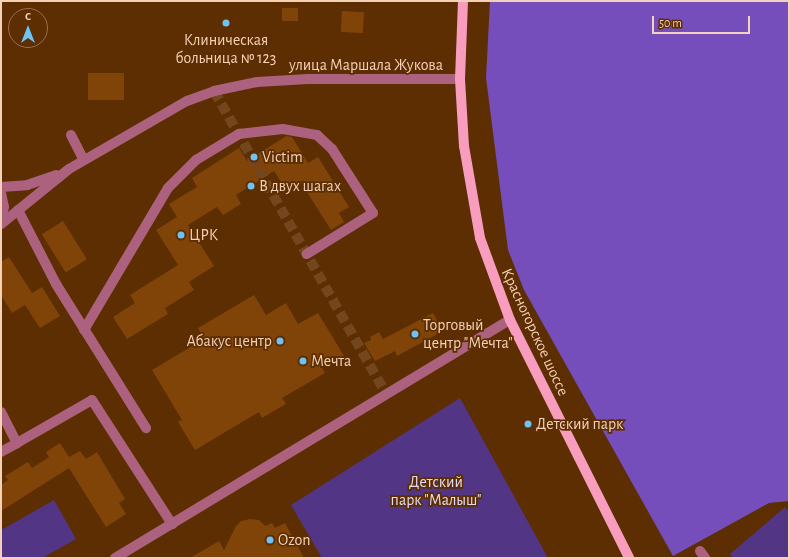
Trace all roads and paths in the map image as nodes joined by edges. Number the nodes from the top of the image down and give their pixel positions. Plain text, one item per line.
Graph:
1 (463, 1) edge
2 (460, 79) junction
3 (71, 135) dead end
4 (84, 160) junction
5 (69, 169) junction
6 (1, 187) edge
7 (1, 193) edge
8 (18, 210) junction
9 (1, 220) edge
10 (1, 224) edge
11 (307, 254) dead end
12 (510, 320) junction
13 (84, 330) junction
14 (1, 412) edge
15 (146, 428) dead end
16 (17, 443) junction
17 (1, 452) edge
18 (172, 524) junction
19 (115, 558) edge
20 (628, 558) edge

1 - 2 main road, Красногорское шоссе
2 - 4 street, улица Маршала Жукова
2 - 12 main road, Красногорское шоссе
3 - 4 street
4 - 5 street, улица Маршала Жукова
5 - 6 street
5 - 8 street, улица Маршала Жукова
7 - 9 street
8 - 10 street, улица Маршала Жукова
8 - 13 street
11 - 13 street
12 - 18 street
12 - 20 main road, Красногорское шоссе
13 - 15 street
14 - 16 street
16 - 17 street
16 - 18 street
18 - 19 street

